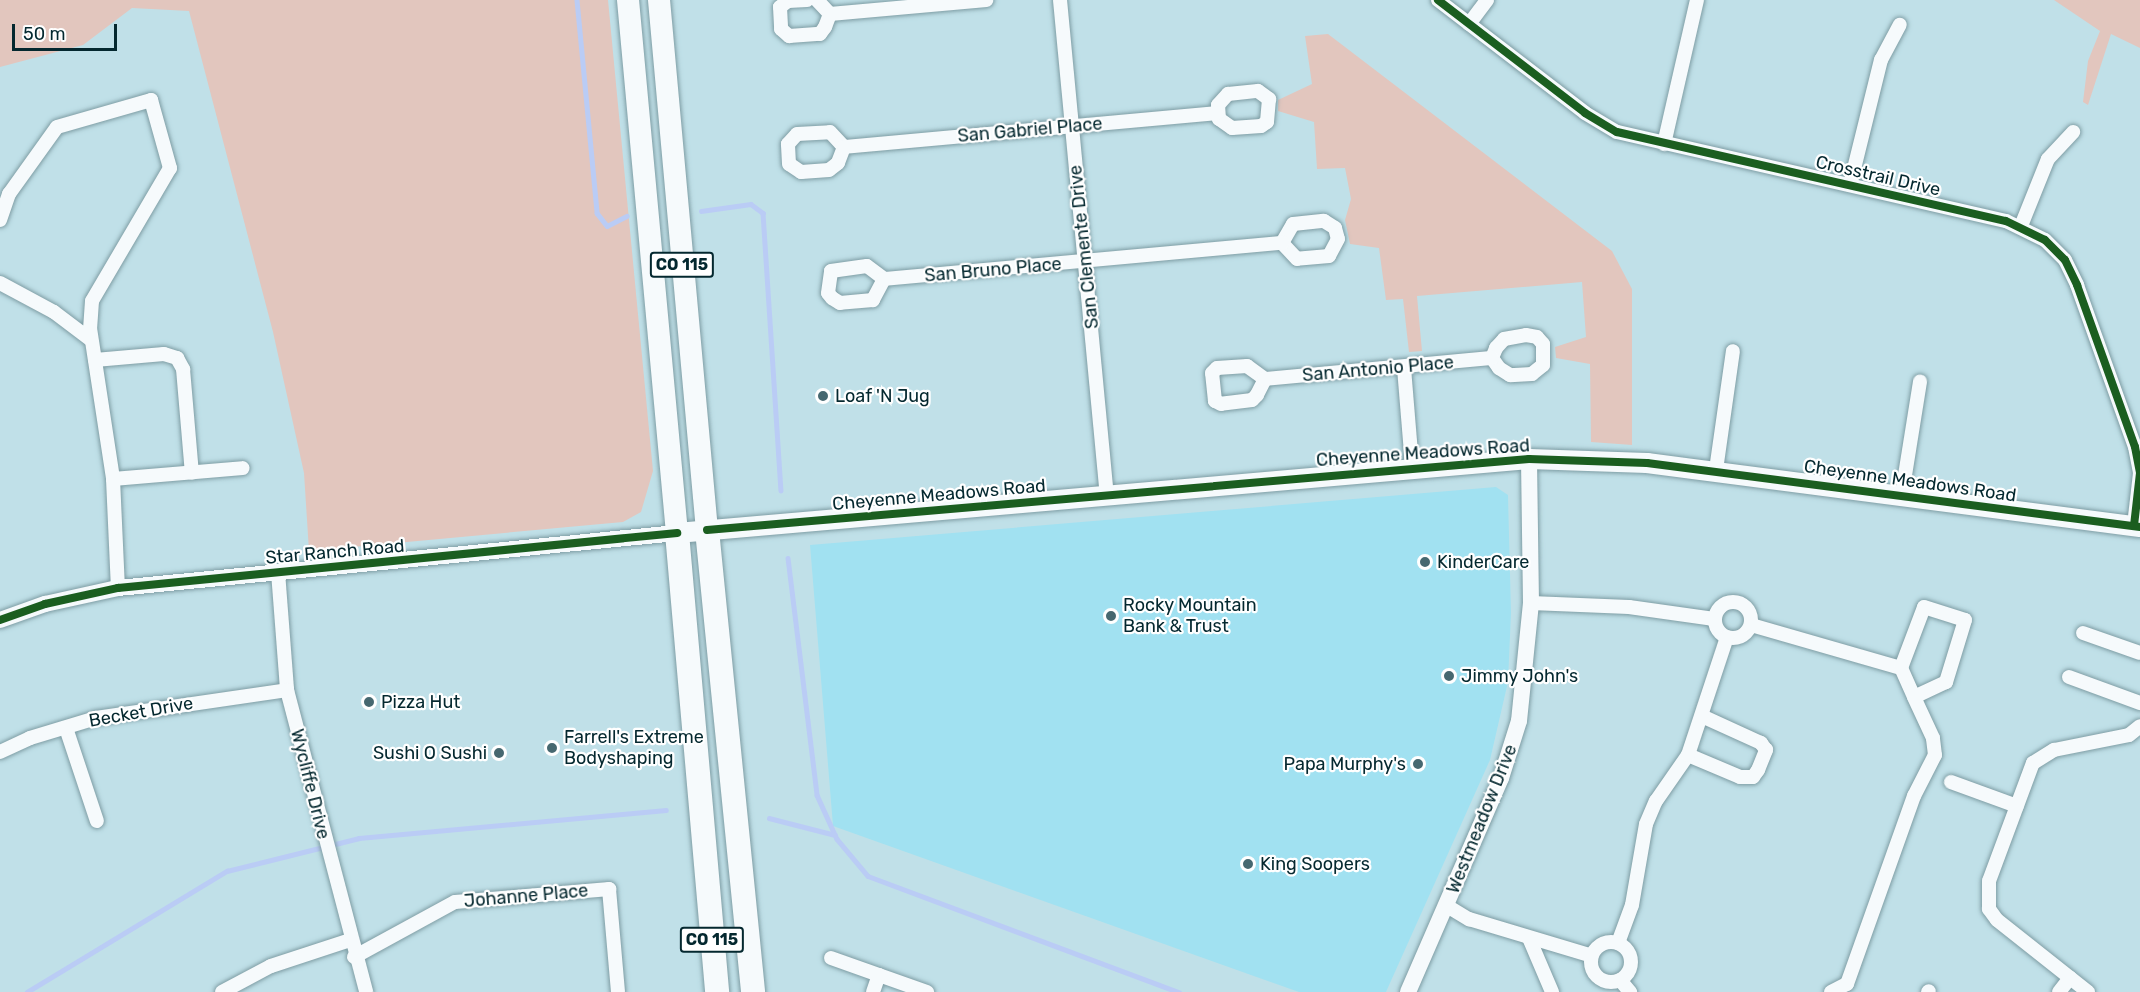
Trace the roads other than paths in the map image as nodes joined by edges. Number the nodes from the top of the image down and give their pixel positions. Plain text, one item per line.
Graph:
1 (628, 0) edge
2 (660, 0) edge
3 (807, 0) edge
4 (818, 0) edge
5 (986, 0) edge
6 (1060, 0) edge
7 (1438, 0) edge
8 (1487, 0) edge
9 (1697, 0) edge
10 (830, 14) junction
11 (1469, 24) junction
12 (1900, 25) dead end
13 (1216, 112) dead end
14 (1072, 127) junction
15 (2073, 132) dead end
16 (1664, 144) junction
17 (844, 147) dead end
18 (1850, 185) junction
19 (0, 220) edge
20 (2021, 226) junction
21 (1282, 243) dead end
22 (1086, 262) junction
23 (884, 279) dead end
24 (0, 283) edge
25 (92, 340) junction
26 (1733, 351) dead end
27 (1492, 358) dead end
28 (95, 360) junction
29 (1404, 368) junction
30 (1265, 380) dead end
31 (1920, 381) dead end
32 (1529, 459) junction
33 (1412, 466) junction
34 (243, 468) dead end
35 (1716, 470) junction
36 (192, 473) junction
37 (113, 479) junction
38 (1107, 494) junction
39 (1902, 494) junction
40 (2137, 526) edge
41 (707, 530) junction
42 (677, 532) junction
43 (278, 572) junction
44 (118, 588) junction
45 (1531, 603) junction
46 (1714, 619) junction
47 (0, 620) edge
48 (1751, 625) junction
49 (2083, 633) dead end
50 (1727, 637) junction
51 (2140, 653) edge
52 (1901, 668) junction
53 (2069, 678) dead end
54 (287, 690) junction
55 (1914, 697) junction
56 (2140, 703) edge
57 (1704, 717) junction
58 (2140, 726) edge
59 (66, 728) junction
60 (0, 752) edge
61 (1688, 755) junction
62 (1951, 782) dead end
63 (2017, 806) junction
64 (97, 821) dead end
65 (1447, 906) junction
66 (1529, 938) junction
67 (350, 940) junction
68 (1618, 944) junction
69 (1592, 956) junction
70 (354, 957) junction
71 (831, 958) dead end
72 (879, 975) junction
73 (2070, 978) junction
74 (1625, 989) edge
75 (228, 991) edge
76 (366, 992) edge
77 (618, 992) edge
78 (717, 992) edge
79 (753, 992) edge
80 (873, 992) edge
81 (927, 992) edge
82 (1408, 992) edge
83 (1552, 992) edge
84 (1831, 992) edge
85 (2059, 992) edge
86 (2088, 992) edge

1 - 42 highway, CO 115
2 - 41 highway, CO 115
3 - 10 street
4 - 10 street
5 - 10 street
6 - 14 street, San Clemente Drive
7 - 11 street, Crosstrail Drive
8 - 11 street
9 - 16 street
11 - 16 street, Crosstrail Drive
12 - 18 street
13 - 14 street, San Gabriel Place
14 - 17 street, San Gabriel Place
14 - 22 street, San Clemente Drive
15 - 20 street
16 - 18 street, Crosstrail Drive
18 - 20 street, Crosstrail Drive
19 - 25 street
20 - 40 street, Crosstrail Drive
21 - 22 street, San Bruno Place
22 - 23 street, San Bruno Place
22 - 38 street, San Clemente Drive
24 - 25 street
25 - 28 street
26 - 35 street
27 - 29 street, San Antonio Place
28 - 36 street
28 - 37 street
29 - 30 street, San Antonio Place
29 - 33 street
31 - 39 street
32 - 33 main road, Cheyenne Meadows Road
32 - 35 main road, Cheyenne Meadows Road
32 - 45 street, Westmeadow Drive
33 - 38 main road, Cheyenne Meadows Road
34 - 36 street
35 - 39 main road, Cheyenne Meadows Road
36 - 37 street
37 - 44 street
38 - 41 main road, Cheyenne Meadows Road
39 - 40 main road, Cheyenne Meadows Road
41 - 42 main road, Cheyenne Meadows Road
41 - 79 highway, CO 115
42 - 43 street, Star Ranch Road
42 - 78 highway, CO 115
43 - 44 street, Star Ranch Road
43 - 54 street, Wycliffe Drive
44 - 47 street, Star Ranch Road
45 - 46 street
45 - 65 street, Westmeadow Drive
46 - 48 street
46 - 50 street
48 - 50 street
48 - 52 street
49 - 51 street
50 - 57 street
52 - 55 street
52 - 55 street
53 - 56 street
54 - 59 street, Becket Drive
54 - 67 street, Wycliffe Drive
55 - 84 street
57 - 61 street
57 - 61 street
58 - 63 street
59 - 60 street, Becket Drive
59 - 64 street
61 - 68 street
62 - 63 street
63 - 73 street
65 - 66 street
65 - 82 street, Westmeadow Drive
66 - 69 street
66 - 83 street
67 - 70 street, Wycliffe Drive
67 - 75 street
68 - 69 street
68 - 74 street
69 - 74 street
70 - 76 street, Wycliffe Drive
70 - 77 street, Johanne Place
71 - 72 street
72 - 80 street
72 - 81 street
73 - 85 street
73 - 86 street

